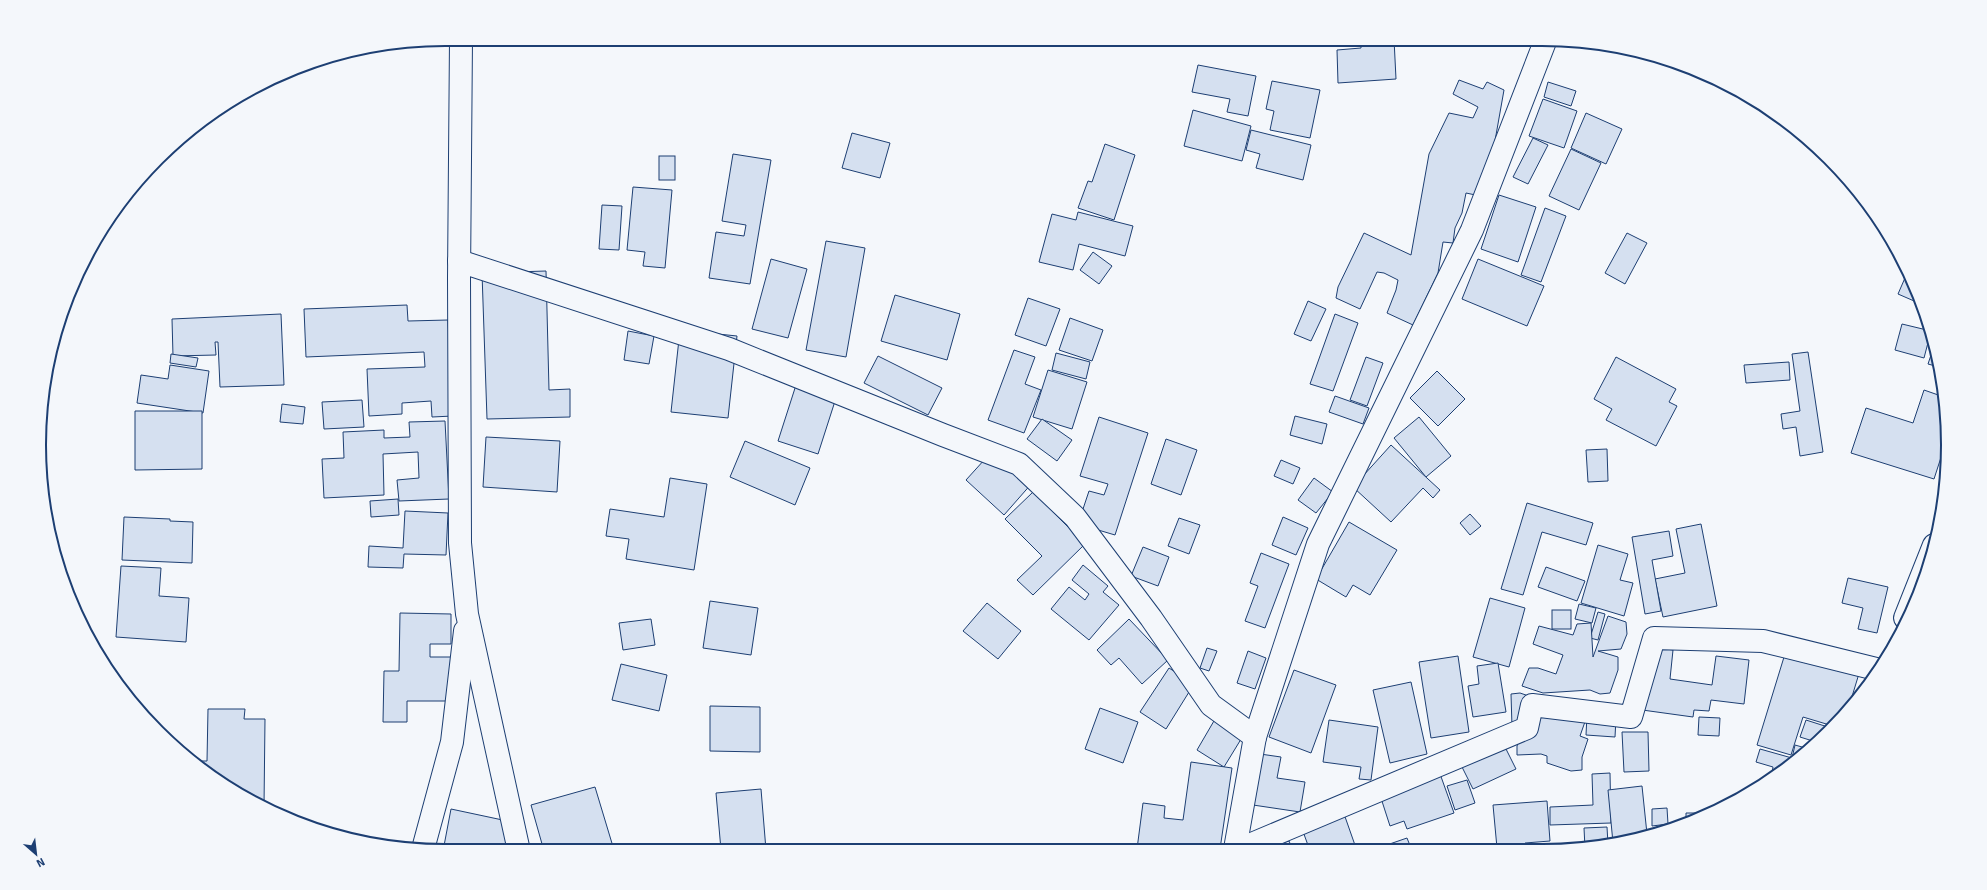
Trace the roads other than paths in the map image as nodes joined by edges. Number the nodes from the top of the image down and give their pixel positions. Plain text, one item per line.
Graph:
1 (461, 46) edge
2 (1543, 46) edge
3 (459, 261) junction
4 (466, 614) junction
5 (1873, 668) edge
6 (1255, 737) junction
7 (425, 843) edge
8 (517, 844) edge
9 (1236, 844) edge
10 (1252, 844) edge

1 - 3 street
2 - 6 street
3 - 4 street
3 - 6 street
4 - 7 street
4 - 8 street
5 - 10 street
6 - 9 street

